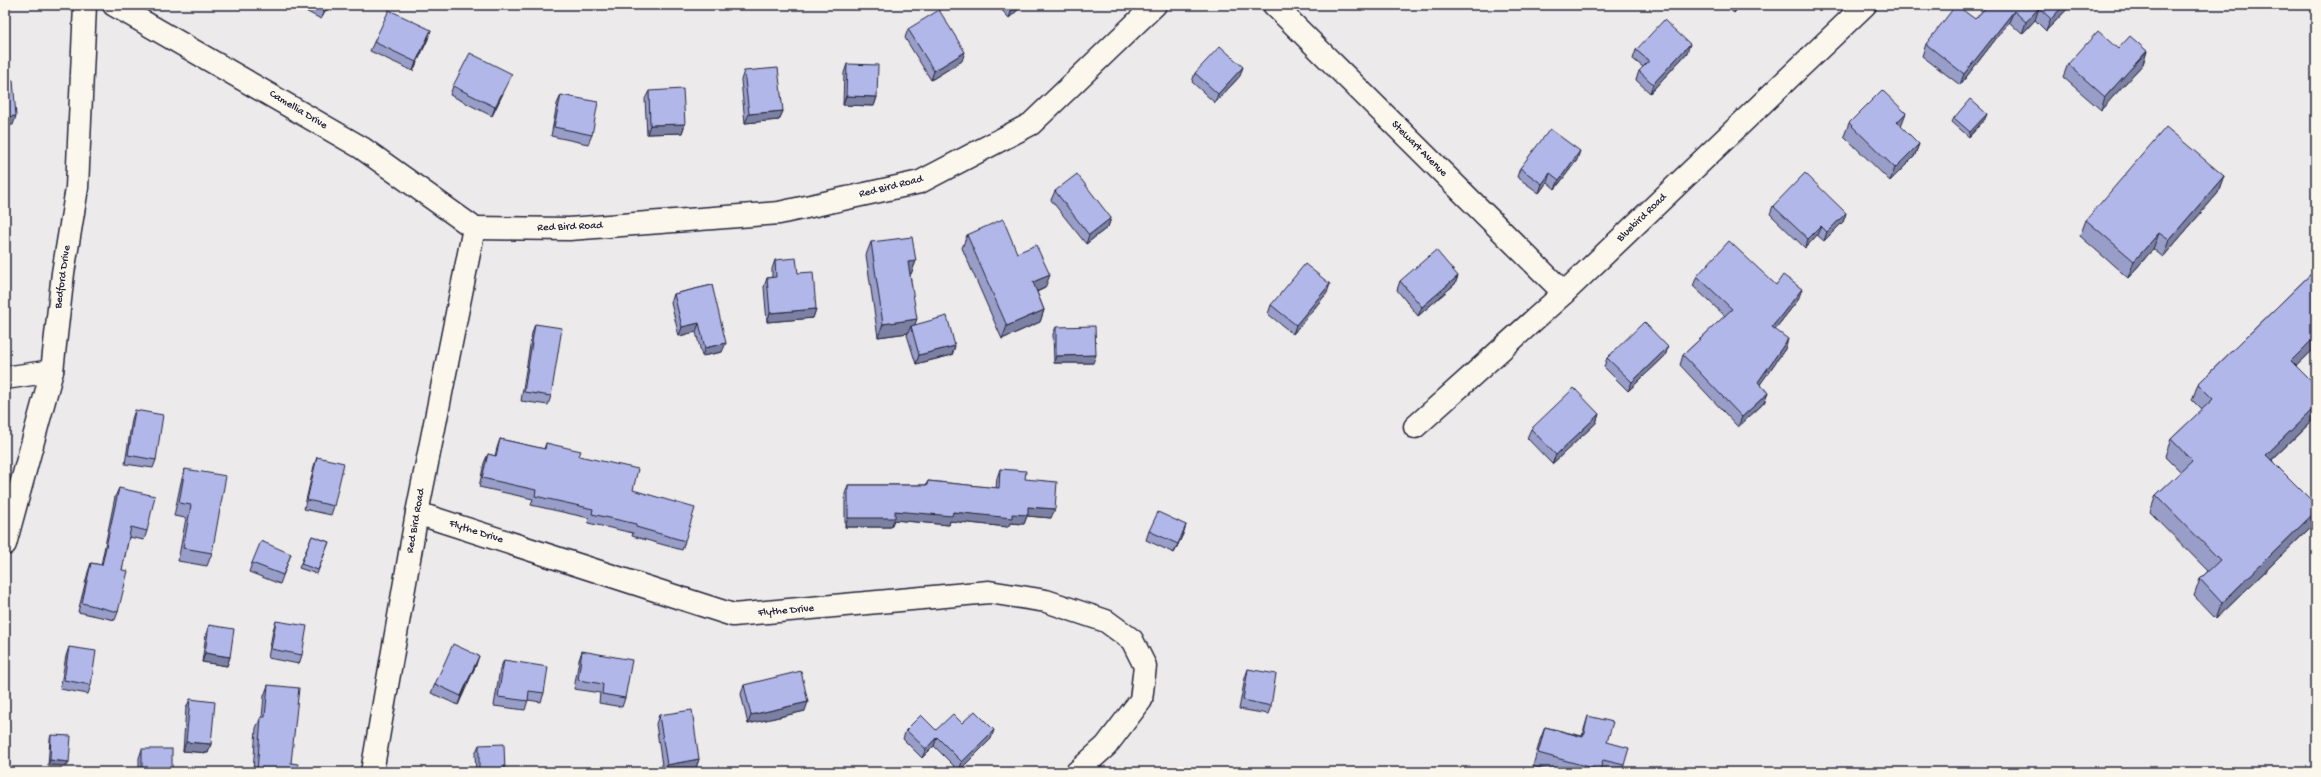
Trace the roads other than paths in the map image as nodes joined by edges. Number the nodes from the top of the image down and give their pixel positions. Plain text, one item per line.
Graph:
1 (86, 5) edge
2 (114, 5) edge
3 (1155, 5) edge
4 (1274, 5) edge
5 (1866, 5) edge
6 (474, 228) junction
7 (1564, 293) junction
8 (52, 371) junction
9 (5, 378) edge
10 (1415, 427) dead end
11 (417, 513) junction
12 (5, 544) edge
13 (372, 772) edge
14 (1077, 772) edge

1 - 8 street, Bedford Drive
2 - 6 street, Camellia Drive
3 - 6 street, Red Bird Road
4 - 7 street, Stewart Avenue
5 - 7 street, Bluebird Road
6 - 11 street, Red Bird Road
7 - 10 street, Bluebird Road
8 - 9 street
8 - 12 street, Bedford Drive
11 - 13 street, Red Bird Road
11 - 14 street, Flythe Drive

